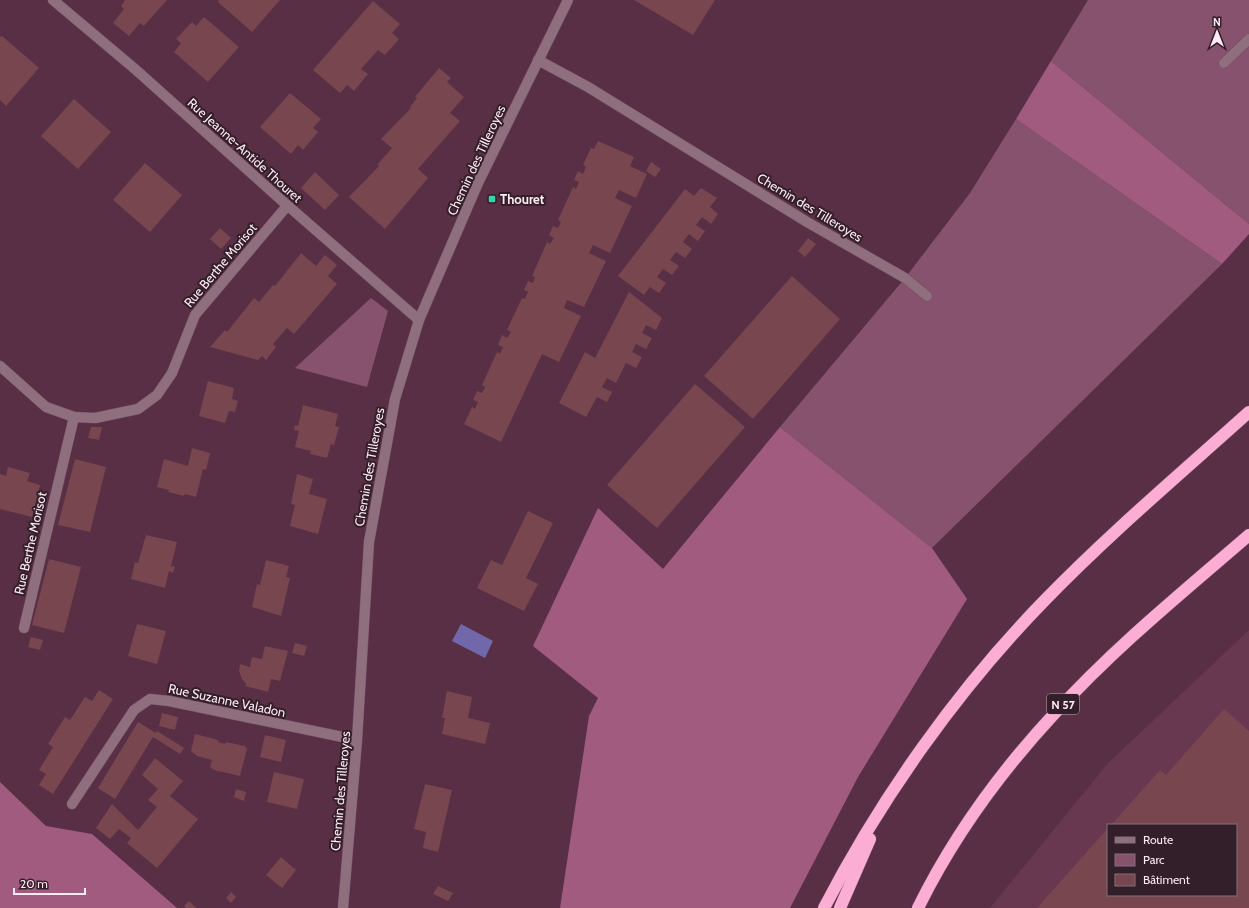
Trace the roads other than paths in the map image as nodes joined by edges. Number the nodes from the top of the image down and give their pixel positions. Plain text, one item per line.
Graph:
1 (53, 0) edge
2 (568, 0) edge
3 (1249, 39) edge
4 (538, 60) junction
5 (1224, 63) dead end
6 (287, 206) junction
7 (927, 296) dead end
8 (419, 320) junction
9 (0, 366) edge
10 (1249, 412) edge
11 (74, 417) junction
12 (1249, 535) edge
13 (24, 628) dead end
14 (357, 740) junction
15 (924, 747) junction
16 (72, 804) dead end
17 (343, 908) edge
18 (824, 908) edge
19 (840, 908) edge
20 (918, 908) edge

1 - 6 street, Rue Jeanne-Antide Thouret
2 - 4 street, Chemin des Tilleroyes
3 - 5 street
4 - 7 street, Chemin des Tilleroyes
4 - 8 street, Chemin des Tilleroyes
6 - 8 street, Rue Jeanne-Antide Thouret
6 - 11 street, Rue Berthe Morisot
8 - 14 street, Chemin des Tilleroyes
9 - 11 street, Rue Berthe Morisot
10 - 15 highway
11 - 13 street, Rue Berthe Morisot
12 - 20 highway, N 57
14 - 16 street, Rue Suzanne Valadon
14 - 17 street, Chemin des Tilleroyes
15 - 18 highway
15 - 19 highway

